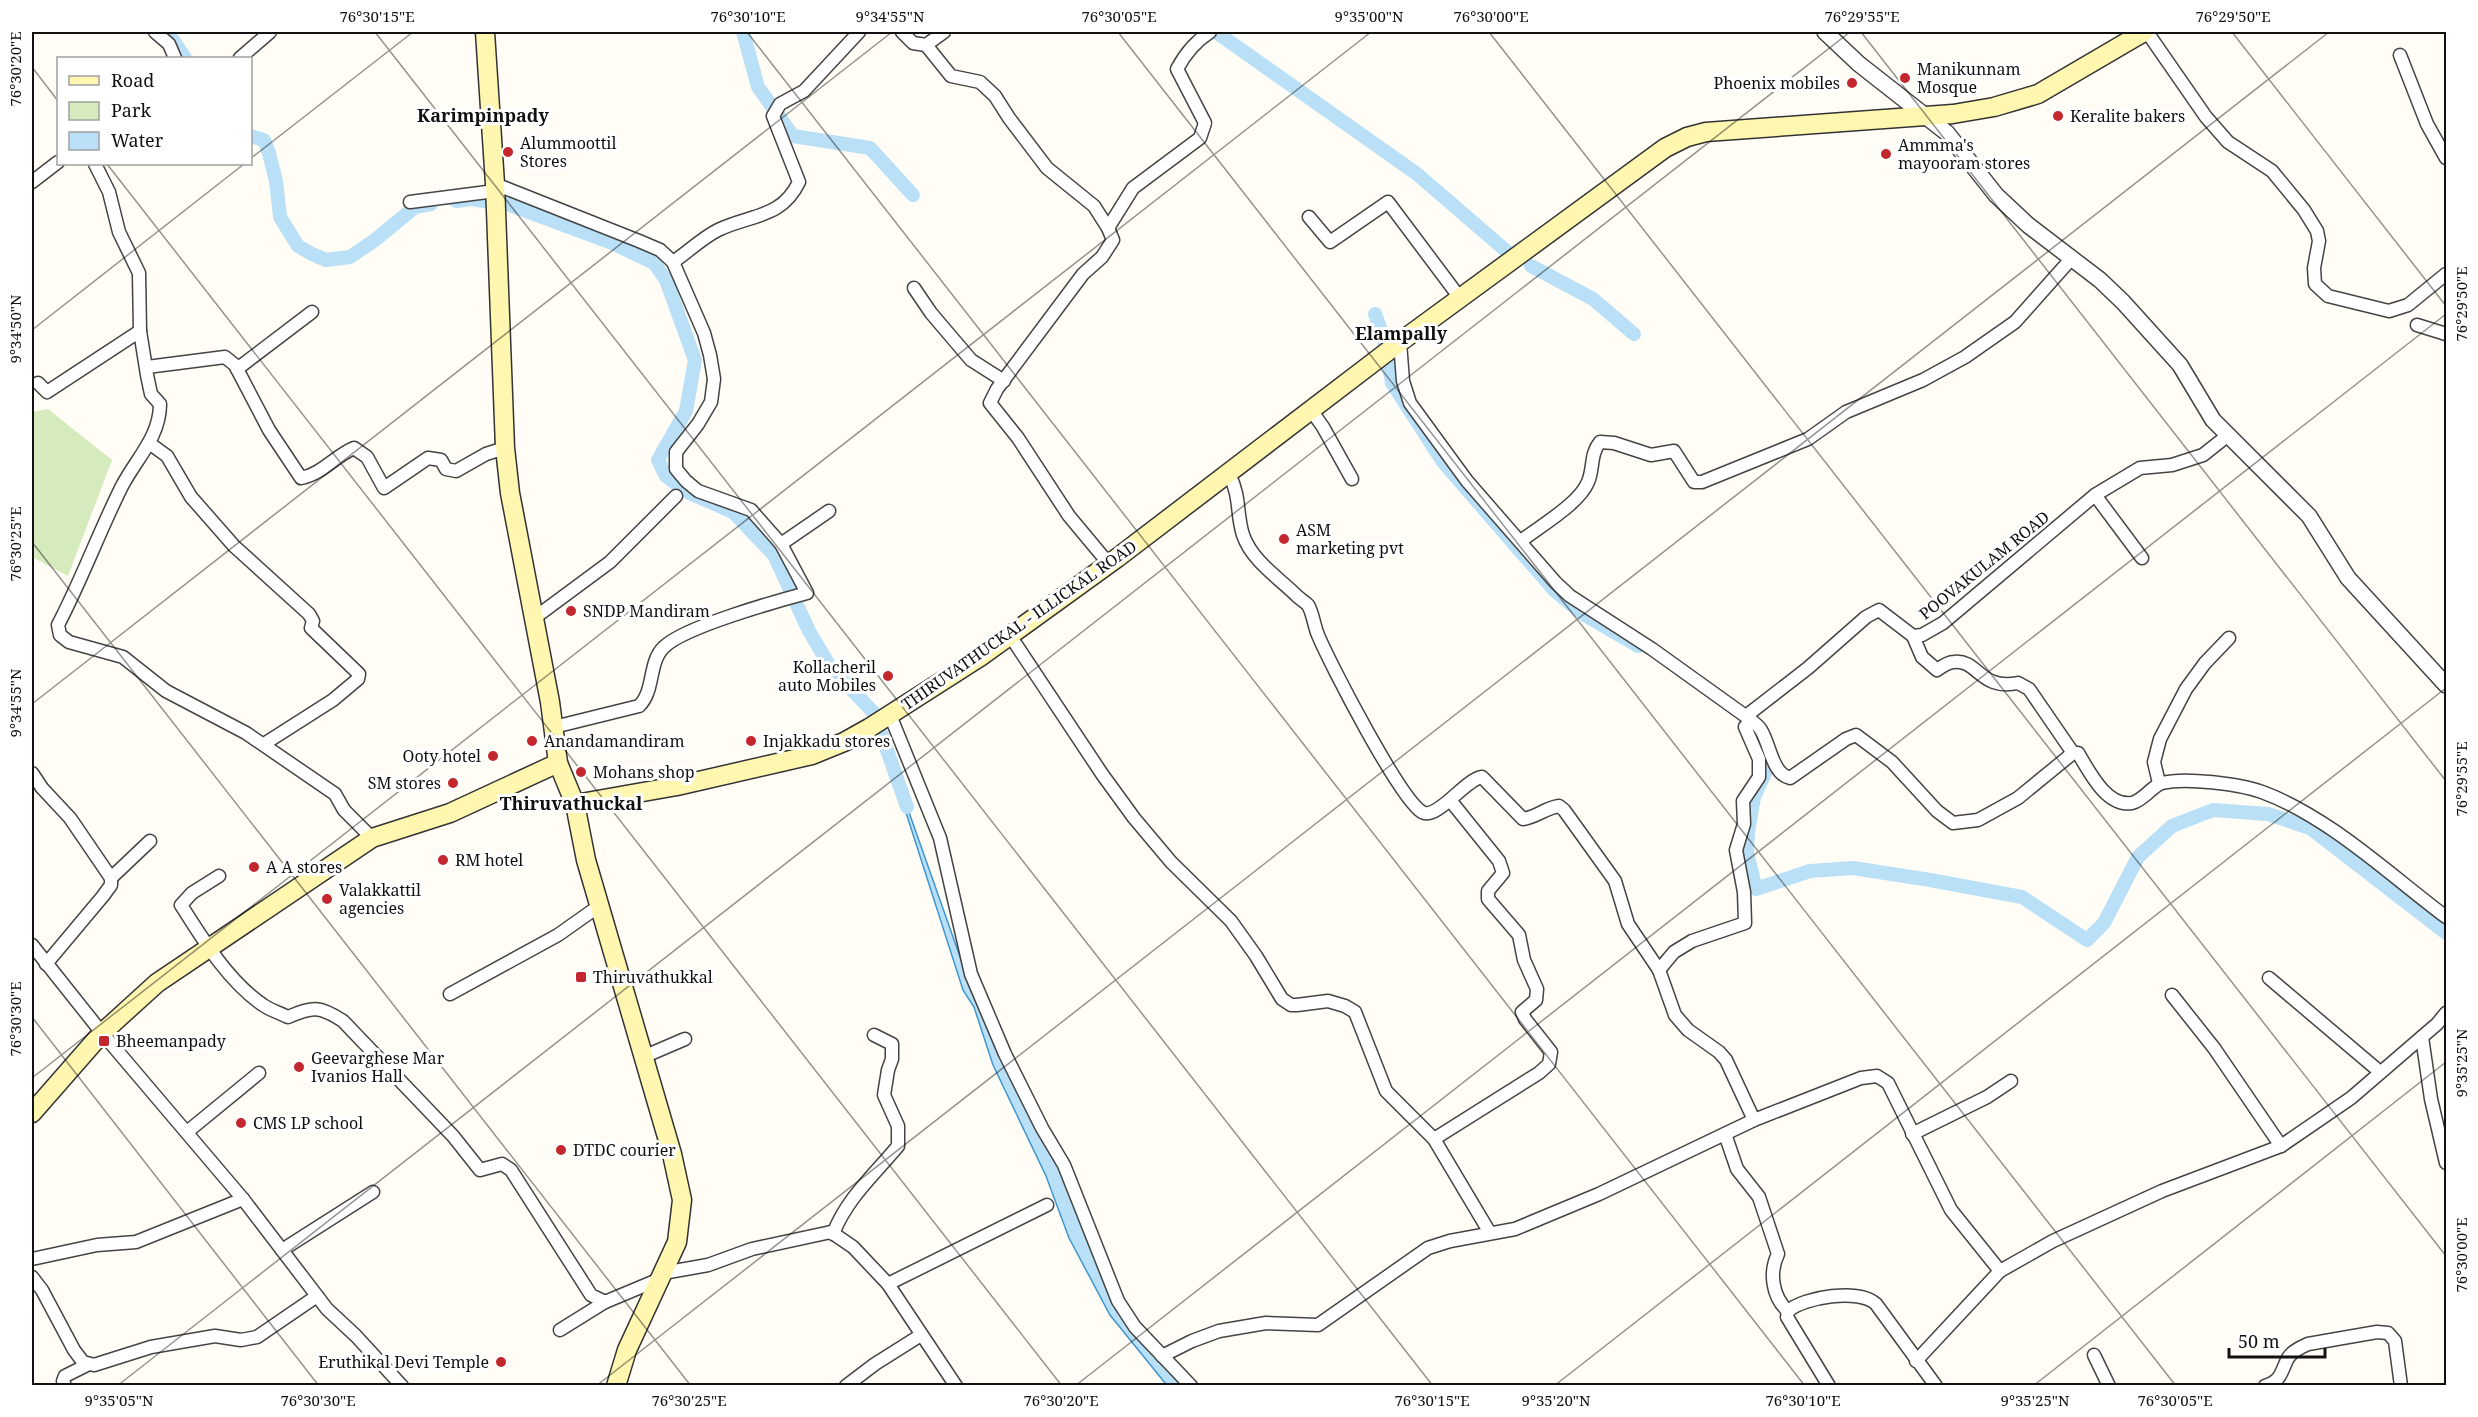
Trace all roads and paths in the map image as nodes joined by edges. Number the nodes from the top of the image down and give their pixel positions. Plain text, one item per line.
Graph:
1 (155, 32) edge
2 (270, 32) edge
3 (485, 32) edge
4 (859, 32) edge
5 (902, 32) edge
6 (944, 32) edge
7 (1825, 32) edge
8 (2145, 32) edge
9 (1204, 33) edge
10 (926, 45) junction
11 (2400, 55) dead end
12 (175, 57) edge
13 (241, 57) edge
14 (1924, 115) junction
15 (2446, 158) edge
16 (57, 163) edge
17 (96, 165) edge
18 (32, 182) edge
19 (495, 196) junction
20 (410, 202) dead end
21 (1309, 217) dead end
22 (1108, 228) junction
23 (2071, 259) junction
24 (673, 262) junction
25 (2446, 274) edge
26 (914, 288) dead end
27 (1460, 298) junction
28 (312, 312) dead end
29 (2417, 325) dead end
30 (140, 331) junction
31 (2446, 334) edge
32 (1390, 350) junction
33 (147, 367) junction
34 (237, 369) junction
35 (1004, 381) junction
36 (39, 383) dead end
37 (1311, 410) junction
38 (2227, 436) junction
39 (149, 443) junction
40 (505, 448) junction
41 (1229, 474) junction
42 (1352, 479) dead end
43 (2095, 495) junction
44 (676, 496) dead end
45 (829, 511) dead end
46 (1521, 541) junction
47 (781, 544) junction
48 (2142, 558) dead end
49 (1109, 564) junction
50 (533, 619) junction
51 (1009, 634) junction
52 (1913, 636) junction
53 (2229, 638) dead end
54 (2446, 685) edge
55 (888, 716) junction
56 (1748, 721) junction
57 (554, 727) junction
58 (264, 744) junction
59 (2073, 753) junction
60 (558, 763) junction
61 (32, 773) edge
62 (2159, 783) junction
63 (1450, 800) junction
64 (575, 804) junction
65 (372, 838) junction
66 (150, 841) dead end
67 (219, 876) dead end
68 (111, 878) junction
69 (599, 906) junction
70 (2446, 917) edge
71 (32, 945) edge
72 (210, 947) junction
73 (46, 964) junction
74 (1659, 970) junction
75 (2269, 978) dead end
76 (450, 994) dead end
77 (2172, 995) dead end
78 (2446, 1013) edge
79 (102, 1033) junction
80 (874, 1035) dead end
81 (2422, 1037) junction
82 (685, 1039) dead end
83 (643, 1057) junction
84 (2380, 1072) junction
85 (259, 1073) dead end
86 (2011, 1081) dead end
87 (32, 1113) edge
88 (1754, 1120) junction
89 (187, 1132) junction
90 (1725, 1134) junction
91 (1912, 1134) junction
92 (1434, 1139) junction
93 (2281, 1146) junction
94 (2446, 1163) edge
95 (373, 1192) dead end
96 (243, 1199) junction
97 (1047, 1205) dead end
98 (1490, 1233) junction
99 (834, 1234) junction
100 (282, 1250) junction
101 (32, 1259) edge
102 (2000, 1271) junction
103 (662, 1276) junction
104 (32, 1277) edge
105 (888, 1284) junction
106 (317, 1296) junction
107 (604, 1302) junction
108 (1788, 1311) junction
109 (560, 1330) dead end
110 (921, 1335) junction
111 (2094, 1355) dead end
112 (1162, 1356) junction
113 (1916, 1360) junction
114 (88, 1364) junction
115 (65, 1386) edge
116 (402, 1386) edge
117 (616, 1386) edge
118 (846, 1386) edge
119 (956, 1386) edge
120 (1191, 1386) edge
121 (1829, 1386) edge
122 (1936, 1386) edge
123 (2109, 1386) edge
124 (2265, 1386) edge
125 (2401, 1386) edge

1 - 12 street
2 - 13 street
3 - 19 main road
4 - 24 street
5 - 10 street
6 - 10 street
7 - 14 street
8 - 14 main road, THIRUVATHUCKAL - ILLICKAL ROAD
8 - 25 street
9 - 22 street
10 - 22 street
11 - 15 street
14 - 23 street
14 - 27 main road, THIRUVATHUCKAL - ILLICKAL ROAD
16 - 18 street
17 - 30 street
19 - 20 street
19 - 24 street
19 - 40 main road
21 - 27 street
22 - 35 street
23 - 38 street
23 - 46 street
24 - 47 street
26 - 35 street
27 - 32 main road, THIRUVATHUCKAL - ILLICKAL ROAD
28 - 34 street
29 - 31 street
30 - 33 street
30 - 36 street
32 - 37 main road, THIRUVATHUCKAL - ILLICKAL ROAD
32 - 46 street
33 - 34 street
33 - 39 street
34 - 40 street
35 - 49 street
37 - 41 main road, THIRUVATHUCKAL - ILLICKAL ROAD
37 - 42 street
38 - 43 street, POOVAKULAM ROAD
38 - 54 street
39 - 58 street
39 - 58 street
40 - 50 main road
41 - 49 main road, THIRUVATHUCKAL - ILLICKAL ROAD
41 - 63 street
43 - 48 street
43 - 52 street, POOVAKULAM ROAD
44 - 50 street
45 - 47 street
46 - 56 street
47 - 57 street
49 - 51 main road, THIRUVATHUCKAL - ILLICKAL ROAD
50 - 57 main road
51 - 55 main road, THIRUVATHUCKAL - ILLICKAL ROAD
51 - 92 street
52 - 56 street, POOVAKULAM ROAD
52 - 59 street
53 - 62 street
55 - 64 main road, THIRUVATHUCKAL - ILLICKAL ROAD
55 - 112 street
56 - 59 street
56 - 74 street
57 - 60 main road
58 - 65 street
59 - 62 street
60 - 64 main road
60 - 65 main road
61 - 68 street
62 - 70 street
63 - 74 street
63 - 92 street
64 - 69 main road
65 - 72 main road
66 - 68 street
67 - 72 street
68 - 73 street
69 - 76 street
69 - 83 main road
71 - 73 street
72 - 79 main road
72 - 107 street
73 - 79 street
74 - 88 street
75 - 84 street
77 - 93 street
78 - 81 street
79 - 87 main road
79 - 89 street
80 - 99 street
81 - 84 street
81 - 94 street
82 - 83 street
83 - 103 main road
84 - 93 street
85 - 89 street
86 - 91 street
88 - 90 street
88 - 91 street
89 - 96 street
90 - 98 street
90 - 108 street
91 - 102 street
92 - 98 street
93 - 102 street
95 - 100 street
96 - 100 street
96 - 101 street
97 - 105 street
98 - 112 street
99 - 103 street
99 - 105 street
100 - 106 street
102 - 113 street
103 - 107 street
103 - 117 main road
104 - 114 street
105 - 110 street
106 - 114 street
106 - 116 street
107 - 109 street
108 - 113 street
108 - 121 street
110 - 118 street
110 - 119 street
111 - 123 street
112 - 120 street
113 - 122 street
114 - 115 street
124 - 125 street

